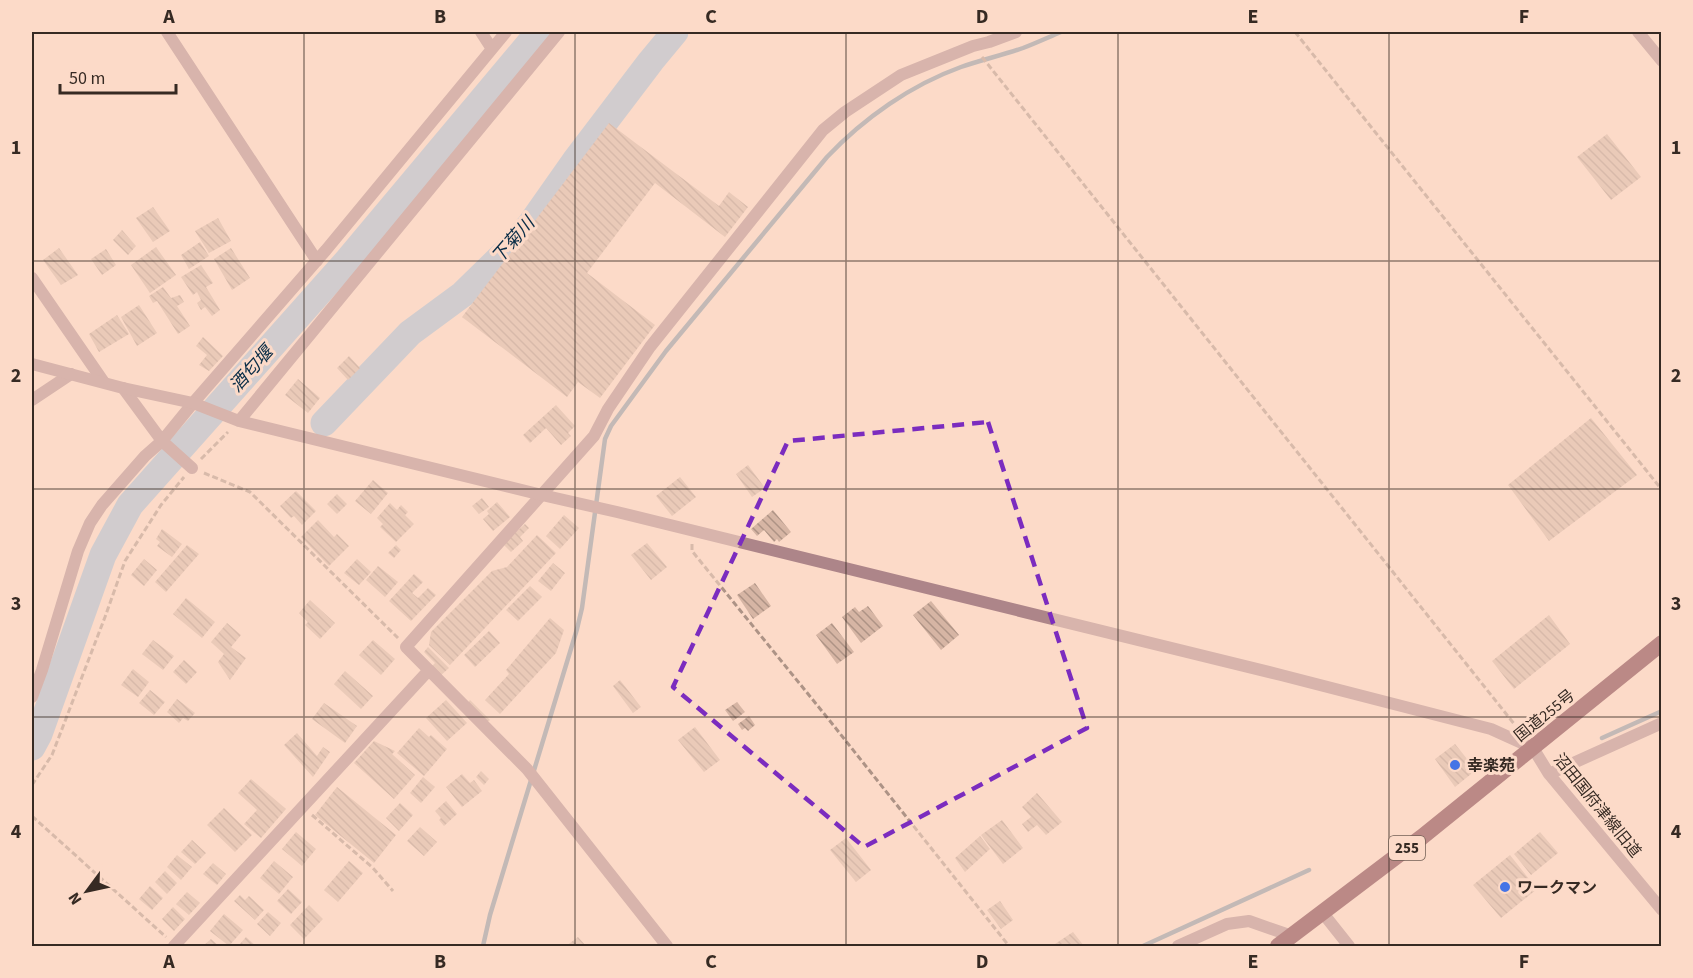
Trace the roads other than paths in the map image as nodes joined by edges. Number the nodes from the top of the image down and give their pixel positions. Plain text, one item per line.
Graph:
1 (167, 32) edge
2 (481, 32) edge
3 (506, 32) edge
4 (559, 32) edge
5 (1016, 32) edge
6 (1638, 32) edge
7 (492, 49) junction
8 (1662, 61) edge
9 (317, 261) junction
10 (32, 278) edge
11 (32, 364) edge
12 (71, 374) junction
13 (103, 381) junction
14 (123, 388) junction
15 (32, 400) edge
16 (193, 403) junction
17 (238, 421) junction
18 (162, 441) junction
19 (192, 468) road end
20 (542, 495) junction
21 (1662, 643) edge
22 (429, 670) junction
23 (32, 697) edge
24 (1662, 723) edge
25 (1533, 748) junction
26 (1549, 774) junction
27 (1662, 910) edge
28 (1322, 912) junction
29 (1292, 936) junction
30 (174, 946) edge
31 (667, 946) edge
32 (1178, 946) edge
33 (1278, 946) edge
34 (1349, 946) edge

1 - 9 street
2 - 7 street
3 - 7 street
4 - 17 street
5 - 20 street
6 - 8 street
7 - 9 street
9 - 16 street
10 - 13 street
11 - 12 street
12 - 13 street
12 - 15 street
13 - 14 street
14 - 16 street
14 - 18 street
16 - 17 street
16 - 18 street
17 - 20 street
18 - 19 street
18 - 23 street
20 - 22 street
20 - 25 street
21 - 25 highway, 国道255号 / 255
22 - 30 street
22 - 31 street
24 - 26 street
25 - 26 street, 沼田国府津線旧道
25 - 28 highway, 国道255号 / 255
26 - 27 street, 沼田国府津線旧道
28 - 29 highway, 国道255号 / 255
28 - 34 street
29 - 32 street
29 - 33 highway, 国道255号 / 255

